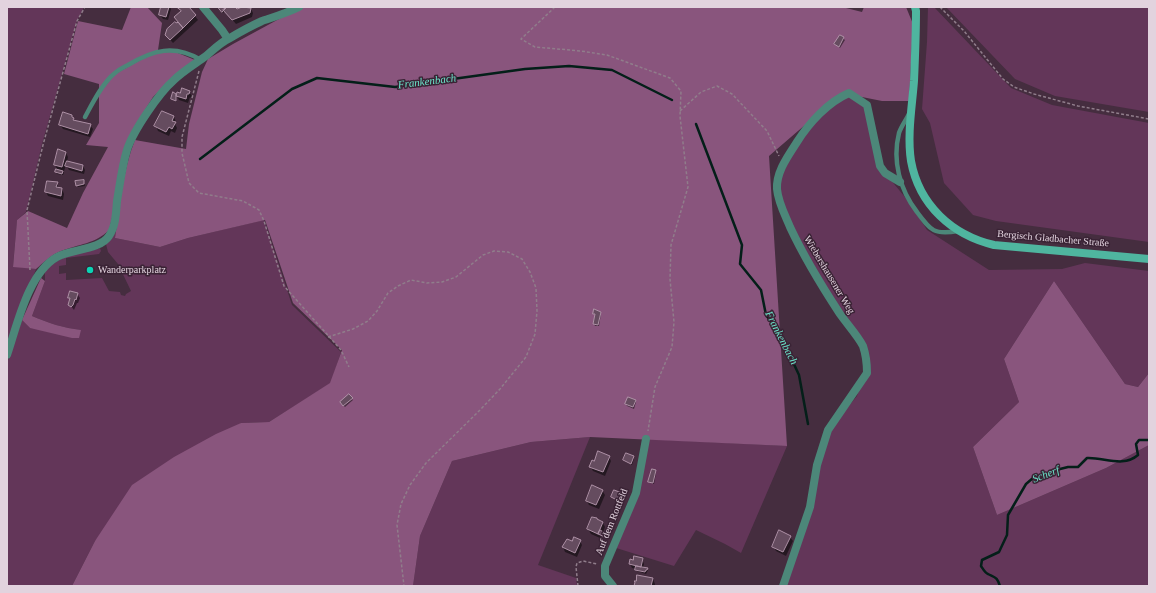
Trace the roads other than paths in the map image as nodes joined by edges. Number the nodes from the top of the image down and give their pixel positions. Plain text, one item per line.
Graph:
1 (203, 7) edge
2 (299, 7) edge
3 (915, 7) edge
4 (228, 39) junction
5 (201, 60) junction
6 (912, 109) junction
7 (85, 117) dead end
8 (900, 182) junction
9 (958, 231) junction
10 (1149, 259) edge
11 (7, 355) edge
12 (646, 439) road end
13 (613, 586) edge
14 (783, 586) edge

1 - 4 street
2 - 4 street
3 - 6 main road, Bergisch Gladbacher Straße
4 - 5 street
5 - 7 lane
5 - 11 street
6 - 8 lane
6 - 9 main road, Bergisch Gladbacher Straße
8 - 9 lane
8 - 14 street, Wiebershausener Weg
9 - 10 main road, Bergisch Gladbacher Straße
12 - 13 street, Auf dem Rottfeld

